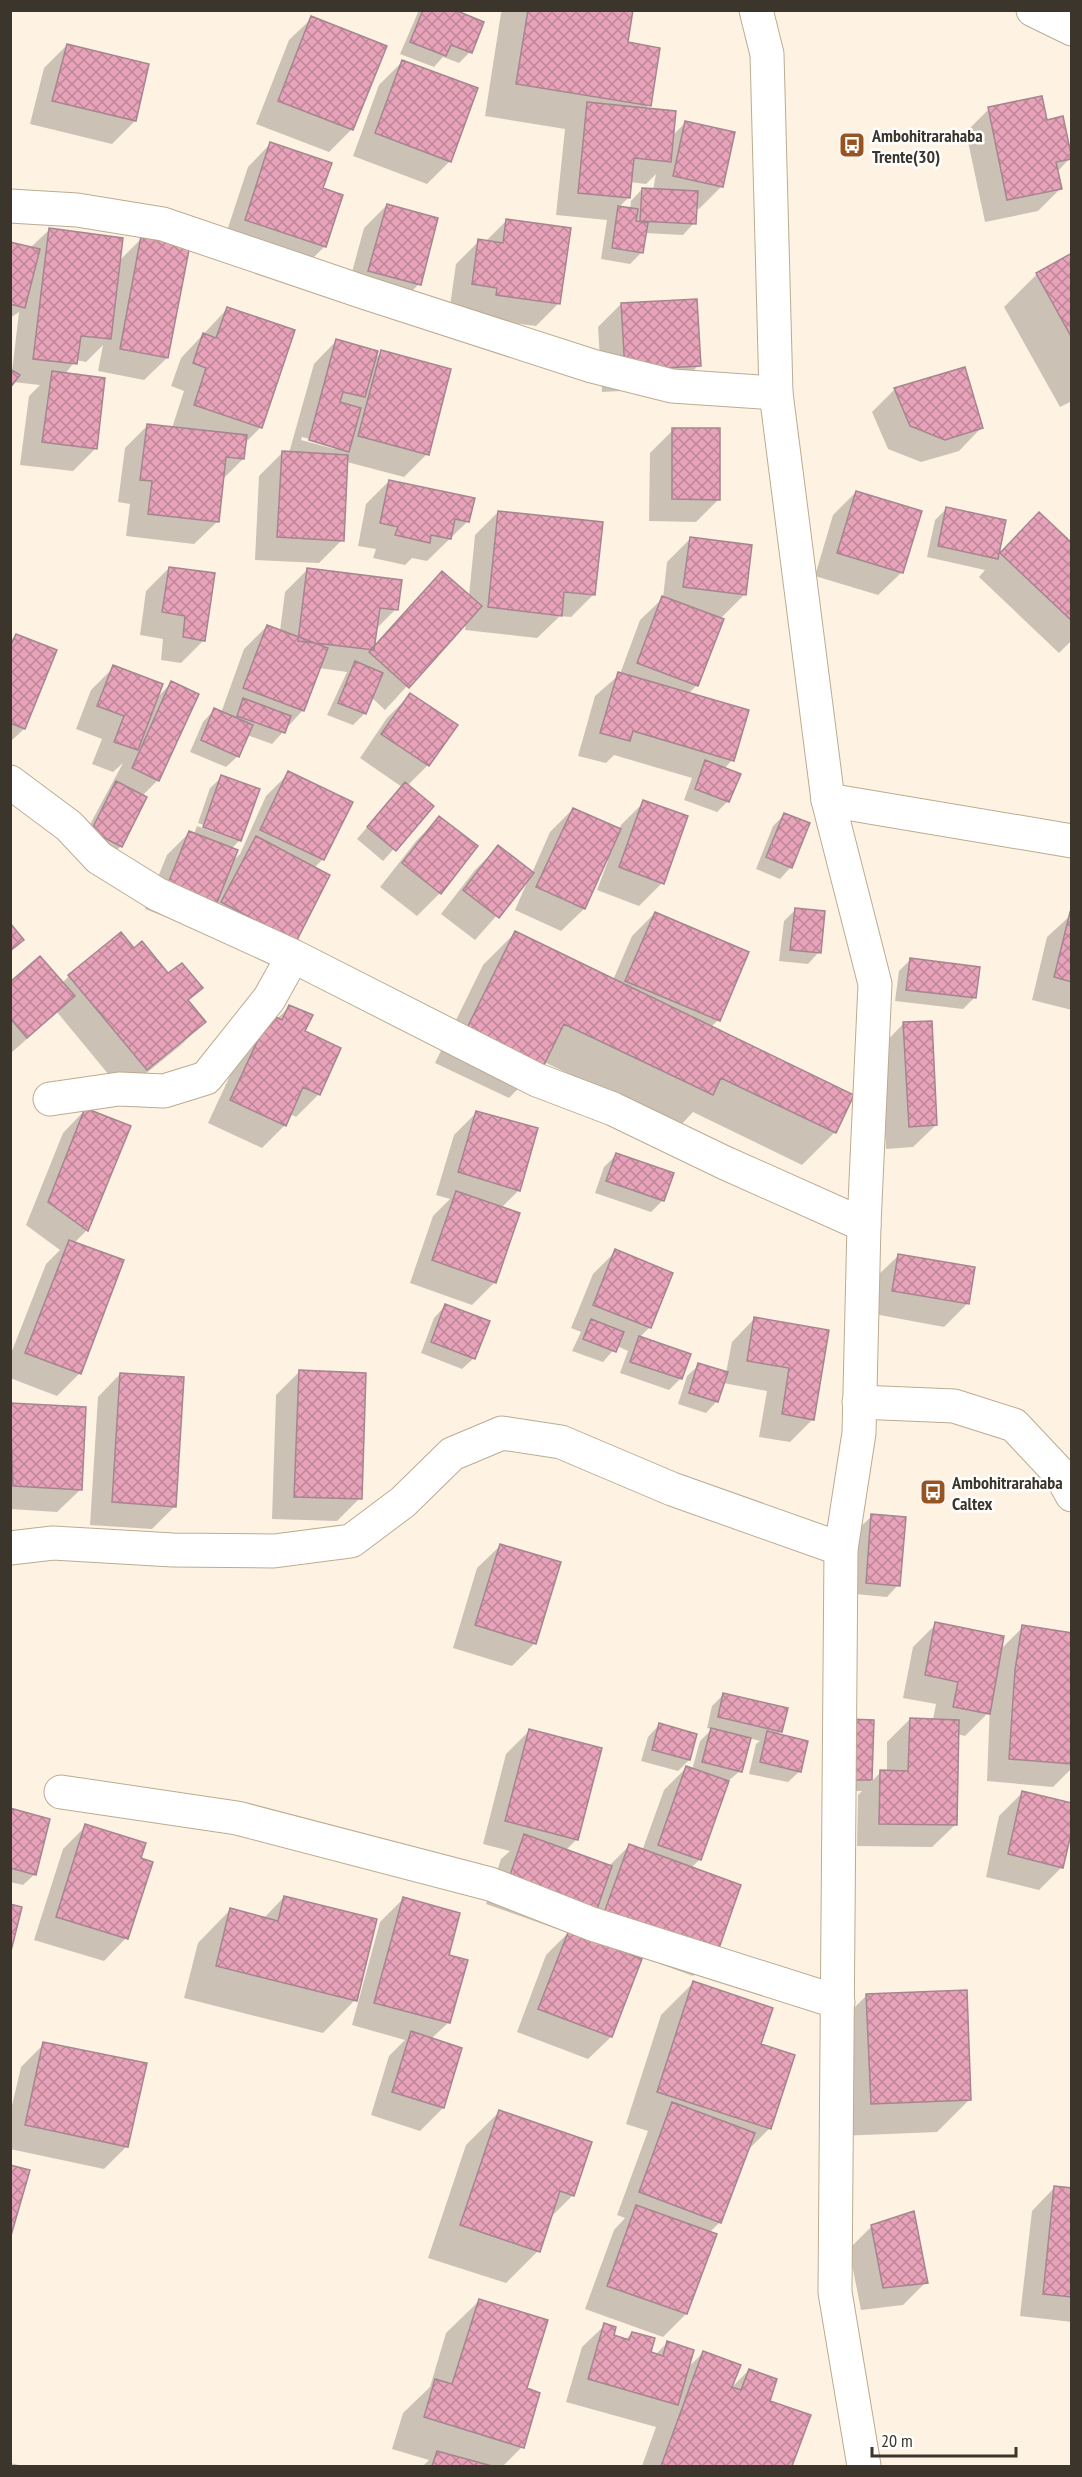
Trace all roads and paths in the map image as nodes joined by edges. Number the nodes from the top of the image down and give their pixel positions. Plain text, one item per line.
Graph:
1 (1033, 10) edge
2 (755, 11) edge
3 (1071, 29) edge
4 (10, 206) edge
5 (776, 393) junction
6 (10, 782) edge
7 (828, 800) junction
8 (1071, 841) edge
9 (293, 956) junction
10 (50, 1100) dead end
11 (864, 1225) junction
12 (859, 1402) junction
13 (1071, 1495) edge
14 (10, 1548) edge
15 (841, 1549) junction
16 (61, 1792) dead end
17 (838, 2002) junction
18 (864, 2466) edge

1 - 3 street
2 - 5 street
4 - 5 street
5 - 7 street
6 - 9 street
7 - 8 street
7 - 11 street
9 - 10 street
9 - 11 street
11 - 12 street
12 - 13 street
12 - 15 street
14 - 15 street
15 - 17 street
16 - 17 street
17 - 18 street

